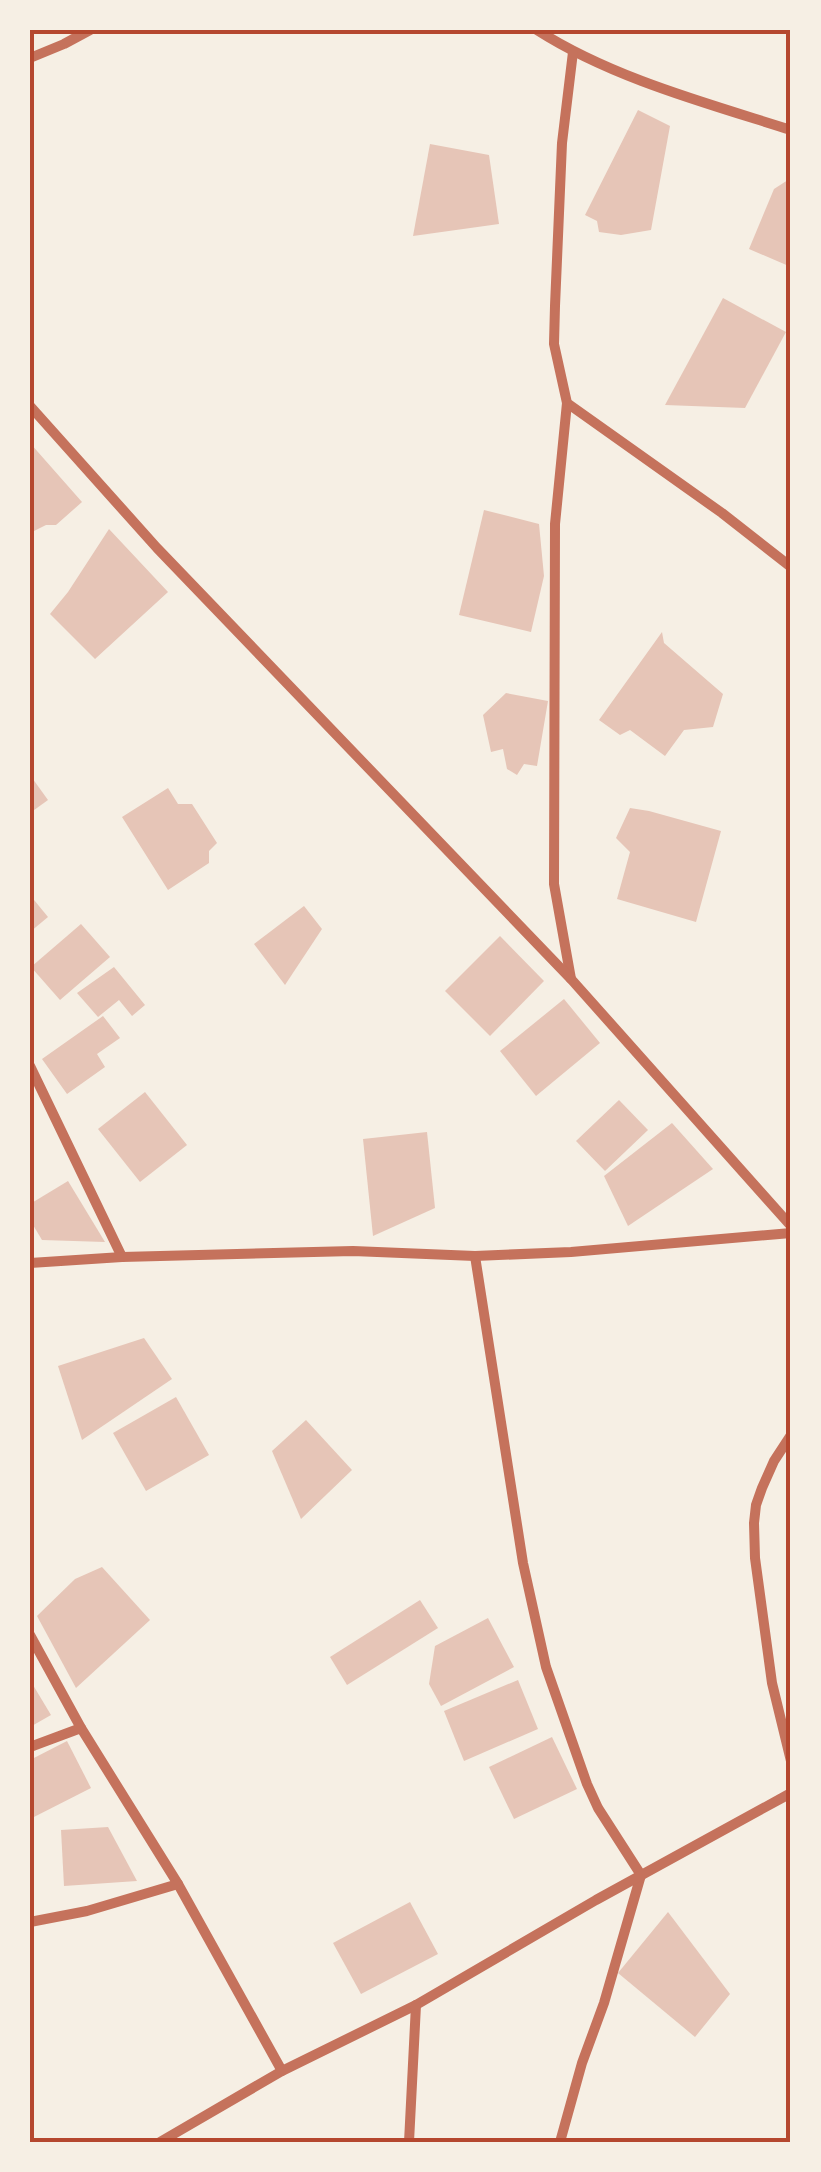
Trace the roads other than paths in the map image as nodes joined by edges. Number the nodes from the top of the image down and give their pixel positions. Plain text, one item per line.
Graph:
1 (90, 30) edge
2 (537, 30) edge
3 (573, 52) junction
4 (30, 58) edge
5 (791, 130) edge
6 (567, 402) junction
7 (30, 406) edge
8 (791, 567) edge
9 (571, 978) junction
10 (30, 1066) edge
11 (791, 1230) edge
12 (475, 1256) junction
13 (122, 1257) junction
14 (30, 1263) edge
15 (791, 1435) edge
16 (30, 1635) edge
17 (81, 1728) junction
18 (30, 1747) edge
19 (791, 1760) edge
20 (791, 1793) edge
21 (641, 1875) junction
22 (178, 1884) junction
23 (30, 1922) edge
24 (416, 2005) junction
25 (282, 2071) junction
26 (160, 2142) edge
27 (409, 2142) edge
28 (560, 2142) edge

1 - 4 street
2 - 3 street
3 - 5 street
3 - 6 street
6 - 8 street
6 - 9 street
7 - 9 street
9 - 11 street
10 - 13 street
11 - 12 street
12 - 13 street
12 - 21 street
13 - 14 street
15 - 19 street
16 - 17 street
17 - 18 street
17 - 22 street
20 - 21 street
21 - 24 street
21 - 28 street
22 - 23 street
22 - 25 street
24 - 25 street
24 - 27 street
25 - 26 street

